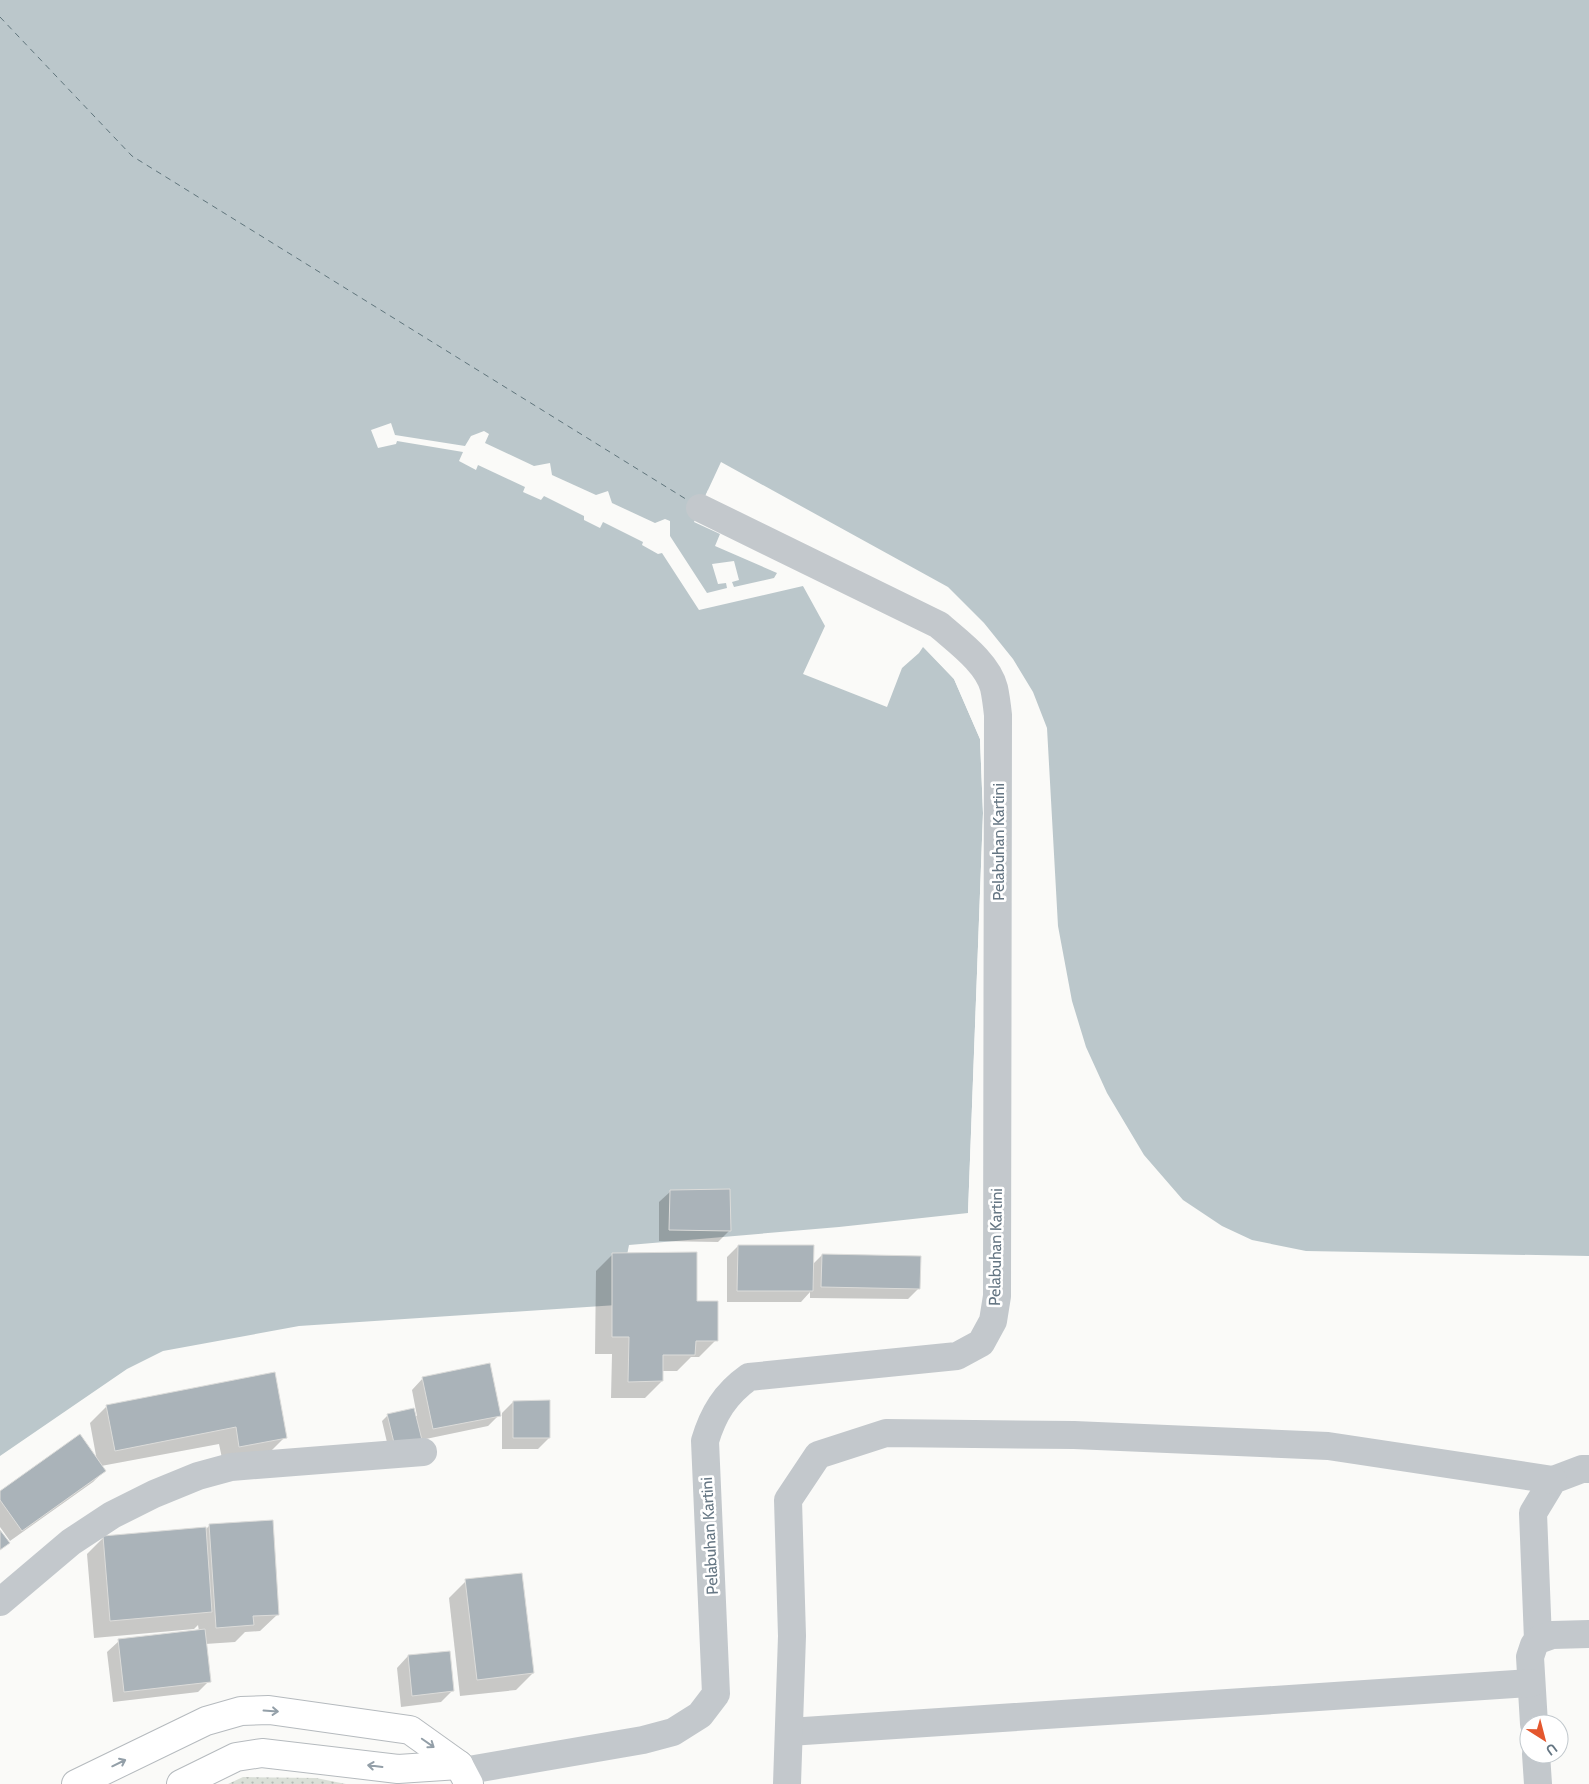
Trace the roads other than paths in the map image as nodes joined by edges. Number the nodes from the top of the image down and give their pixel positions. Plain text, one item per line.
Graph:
1 (700, 508) dead end
2 (423, 1452) dead end
3 (1589, 1469) edge
4 (1553, 1480) junction
5 (0, 1602) edge
6 (1589, 1634) edge
7 (1538, 1640) junction
8 (1532, 1683) junction
9 (241, 1711) junction
10 (1534, 1714) edge
11 (789, 1732) junction
12 (236, 1757) junction
13 (1537, 1764) edge
14 (463, 1773) edge
15 (76, 1784) edge
16 (181, 1784) edge
17 (788, 1784) edge
18 (1538, 1784) edge

1 - 14 street, Pelabuhan Kartini
2 - 5 street
3 - 4 street
4 - 7 street
4 - 11 street
6 - 7 street
7 - 8 street
8 - 10 street
8 - 11 street
9 - 12 main road
9 -> 14 main road
15 -> 9 main road
11 - 17 street
14 -> 12 main road
12 - 16 main road
13 - 18 street

